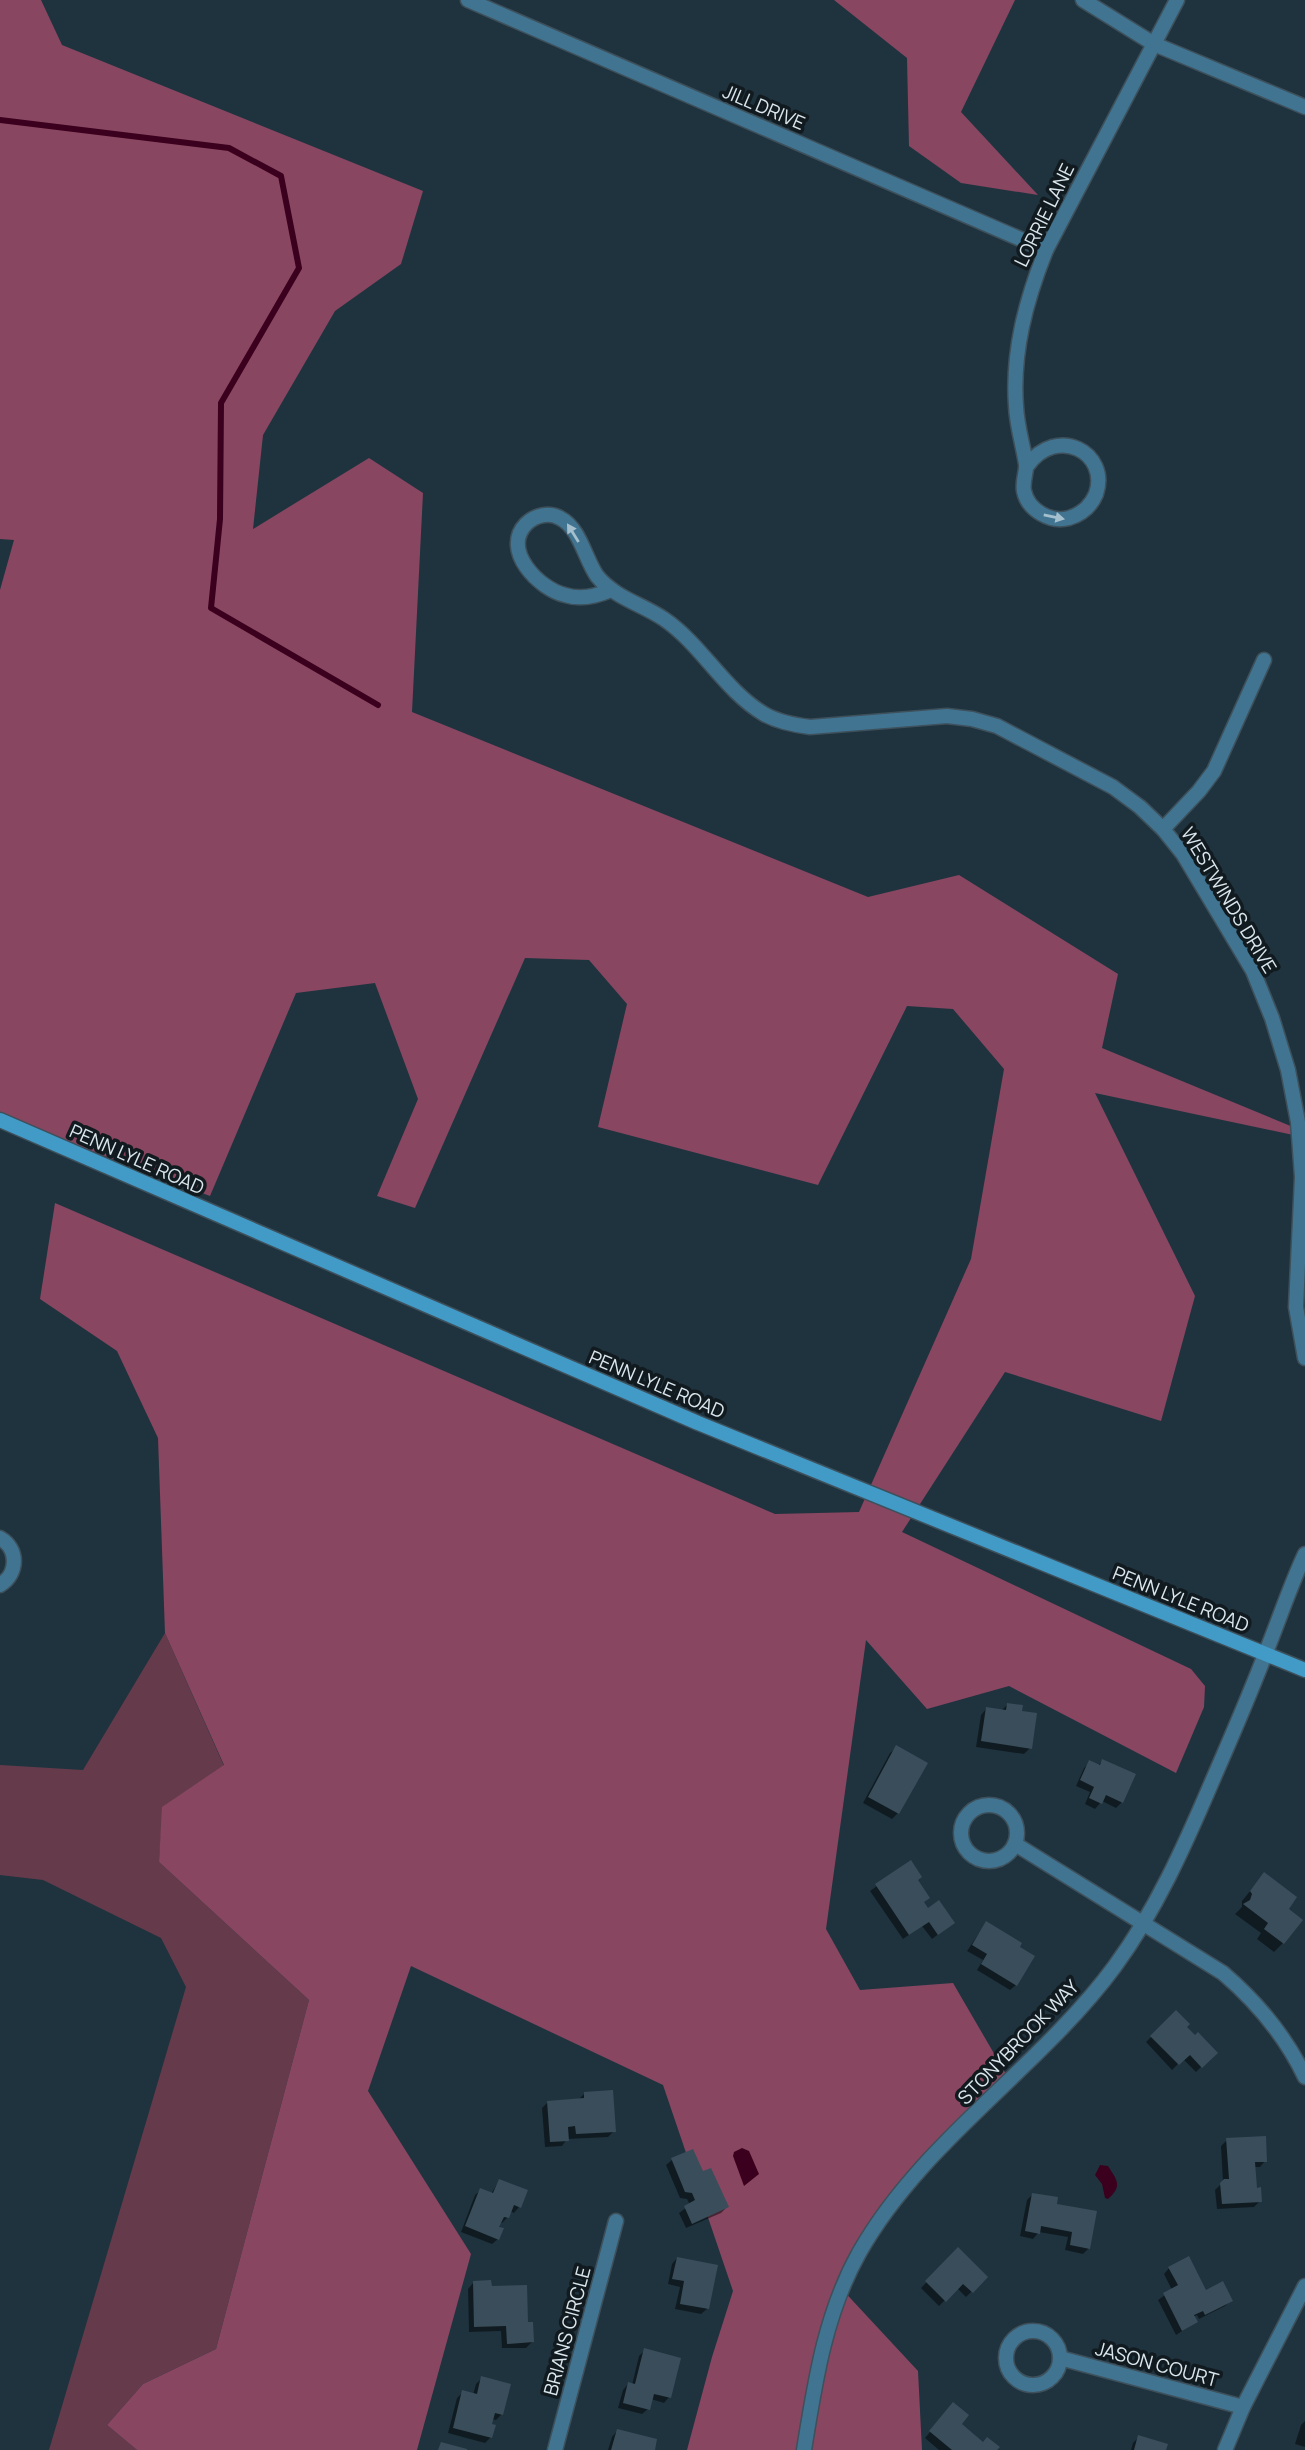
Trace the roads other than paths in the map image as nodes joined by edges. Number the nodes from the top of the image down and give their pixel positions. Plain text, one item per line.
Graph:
1 (468, 0) edge
2 (1083, 0) edge
3 (1177, 0) edge
4 (1154, 44) junction
5 (1305, 107) edge
6 (1045, 250) junction
7 (1027, 466) junction
8 (611, 590) junction
9 (1264, 660) dead end
10 (1163, 829) junction
11 (0, 1120) edge
12 (1301, 1121) edge
13 (1305, 1358) edge
14 (0, 1538) edge
15 (1305, 1554) edge
16 (0, 1585) edge
17 (1266, 1654) junction
18 (1305, 1670) edge
19 (1015, 1844) dead end
20 (1143, 1923) junction
21 (1305, 2077) edge
22 (616, 2221) dead end
23 (1305, 2286) edge
24 (1060, 2358) dead end
25 (1243, 2407) junction
26 (555, 2450) edge
27 (804, 2450) edge
28 (1225, 2450) edge

1 - 6 street, JILL DRIVE
2 - 4 street
3 - 4 street, LORRIE LANE
4 - 5 street
4 - 6 street, LORRIE LANE
6 - 7 street, LORRIE LANE
7 -> 7 street, LORRIE LANE
8 -> 8 street
8 - 10 street, WESTWINDS DRIVE
9 - 10 street
10 - 12 street, WESTWINDS DRIVE
11 - 17 street, PENN LYLE ROAD
12 - 13 street, WESTWINDS DRIVE
14 - 16 street
15 - 17 street
17 - 18 street, PENN LYLE ROAD
17 - 20 street, STONYBROOK WAY
19 - 20 street
20 - 21 street
20 - 27 street, STONYBROOK WAY
22 - 26 street, BRIANS CIRCLE
23 - 25 street
24 - 25 street, JASON COURT
25 - 28 street

